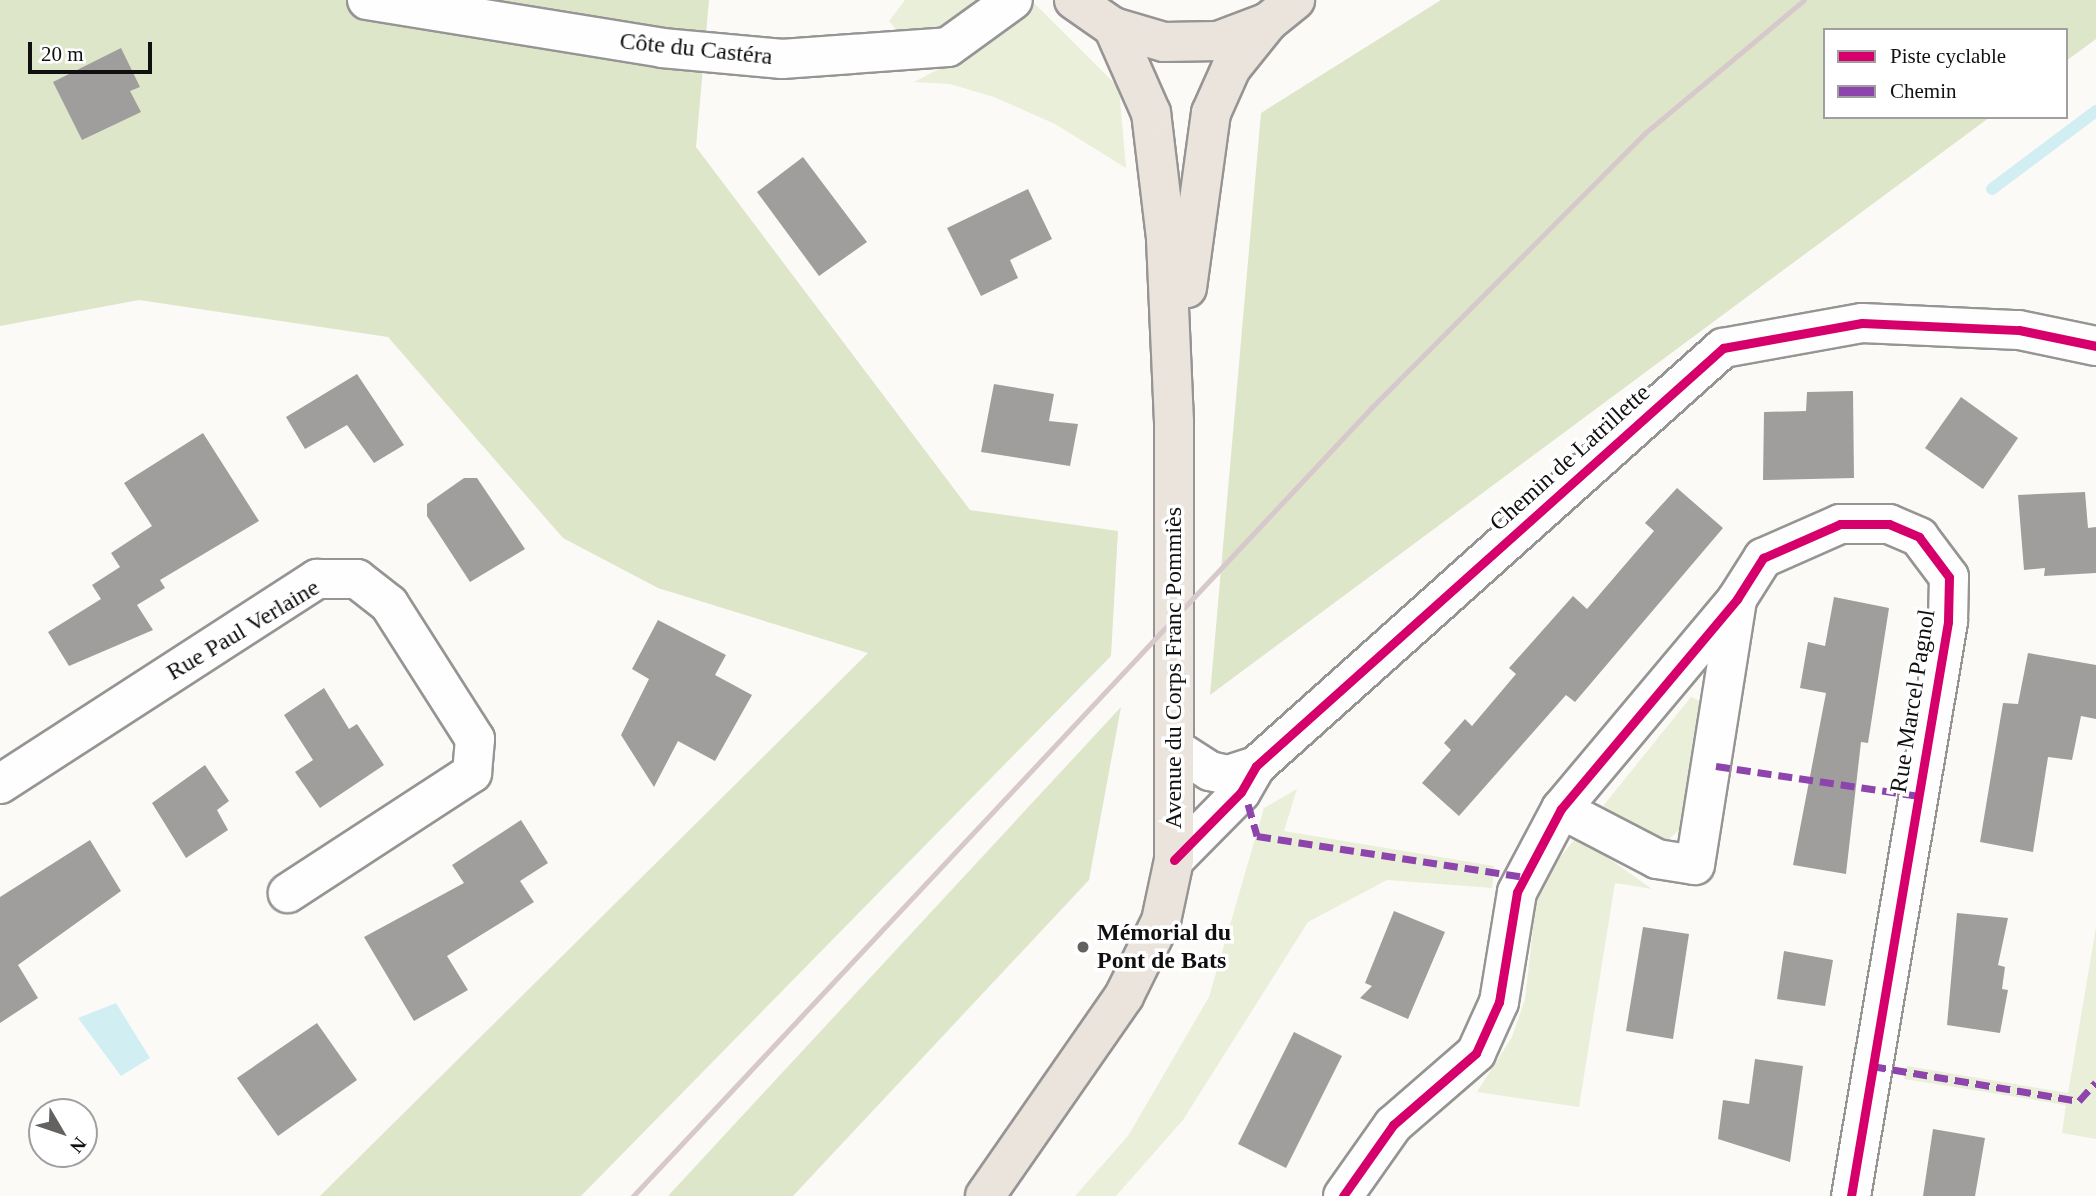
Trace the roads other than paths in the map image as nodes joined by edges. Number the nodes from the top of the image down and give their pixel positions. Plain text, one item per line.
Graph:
1 (367, 0) edge
2 (1013, 0) edge
3 (1074, 0) edge
4 (1281, 11) edge
5 (1113, 27) junction
6 (2096, 346) edge
7 (1174, 422) junction
8 (1737, 599) junction
9 (1174, 748) junction
10 (1256, 766) junction
11 (0, 784) edge
12 (1561, 809) junction
13 (1174, 860) junction
14 (288, 893) dead end
15 (985, 1196) edge
16 (1343, 1196) edge
17 (1851, 1196) edge

1 - 2 street, Côte du Castéra
3 - 5 main road
4 - 5 main road
4 - 7 main road, Avenue du Corps Franc Pommiès
5 - 7 main road, Avenue du Corps Franc Pommiès
6 - 10 street, Chemin de Latrillette
7 - 9 main road, Avenue du Corps Franc Pommiès
8 - 12 street, Rue Marcel Pagnol
8 - 12 street, Rue Marcel Pagnol
8 - 17 street, Rue Marcel Pagnol
9 - 10 street, Chemin de Latrillette
9 - 13 main road, Avenue du Corps Franc Pommiès
10 - 13 street, Chemin de Latrillette
11 - 14 street, Rue Paul Verlaine
12 - 16 street
13 - 15 main road, Avenue du Corps Franc Pommiès

